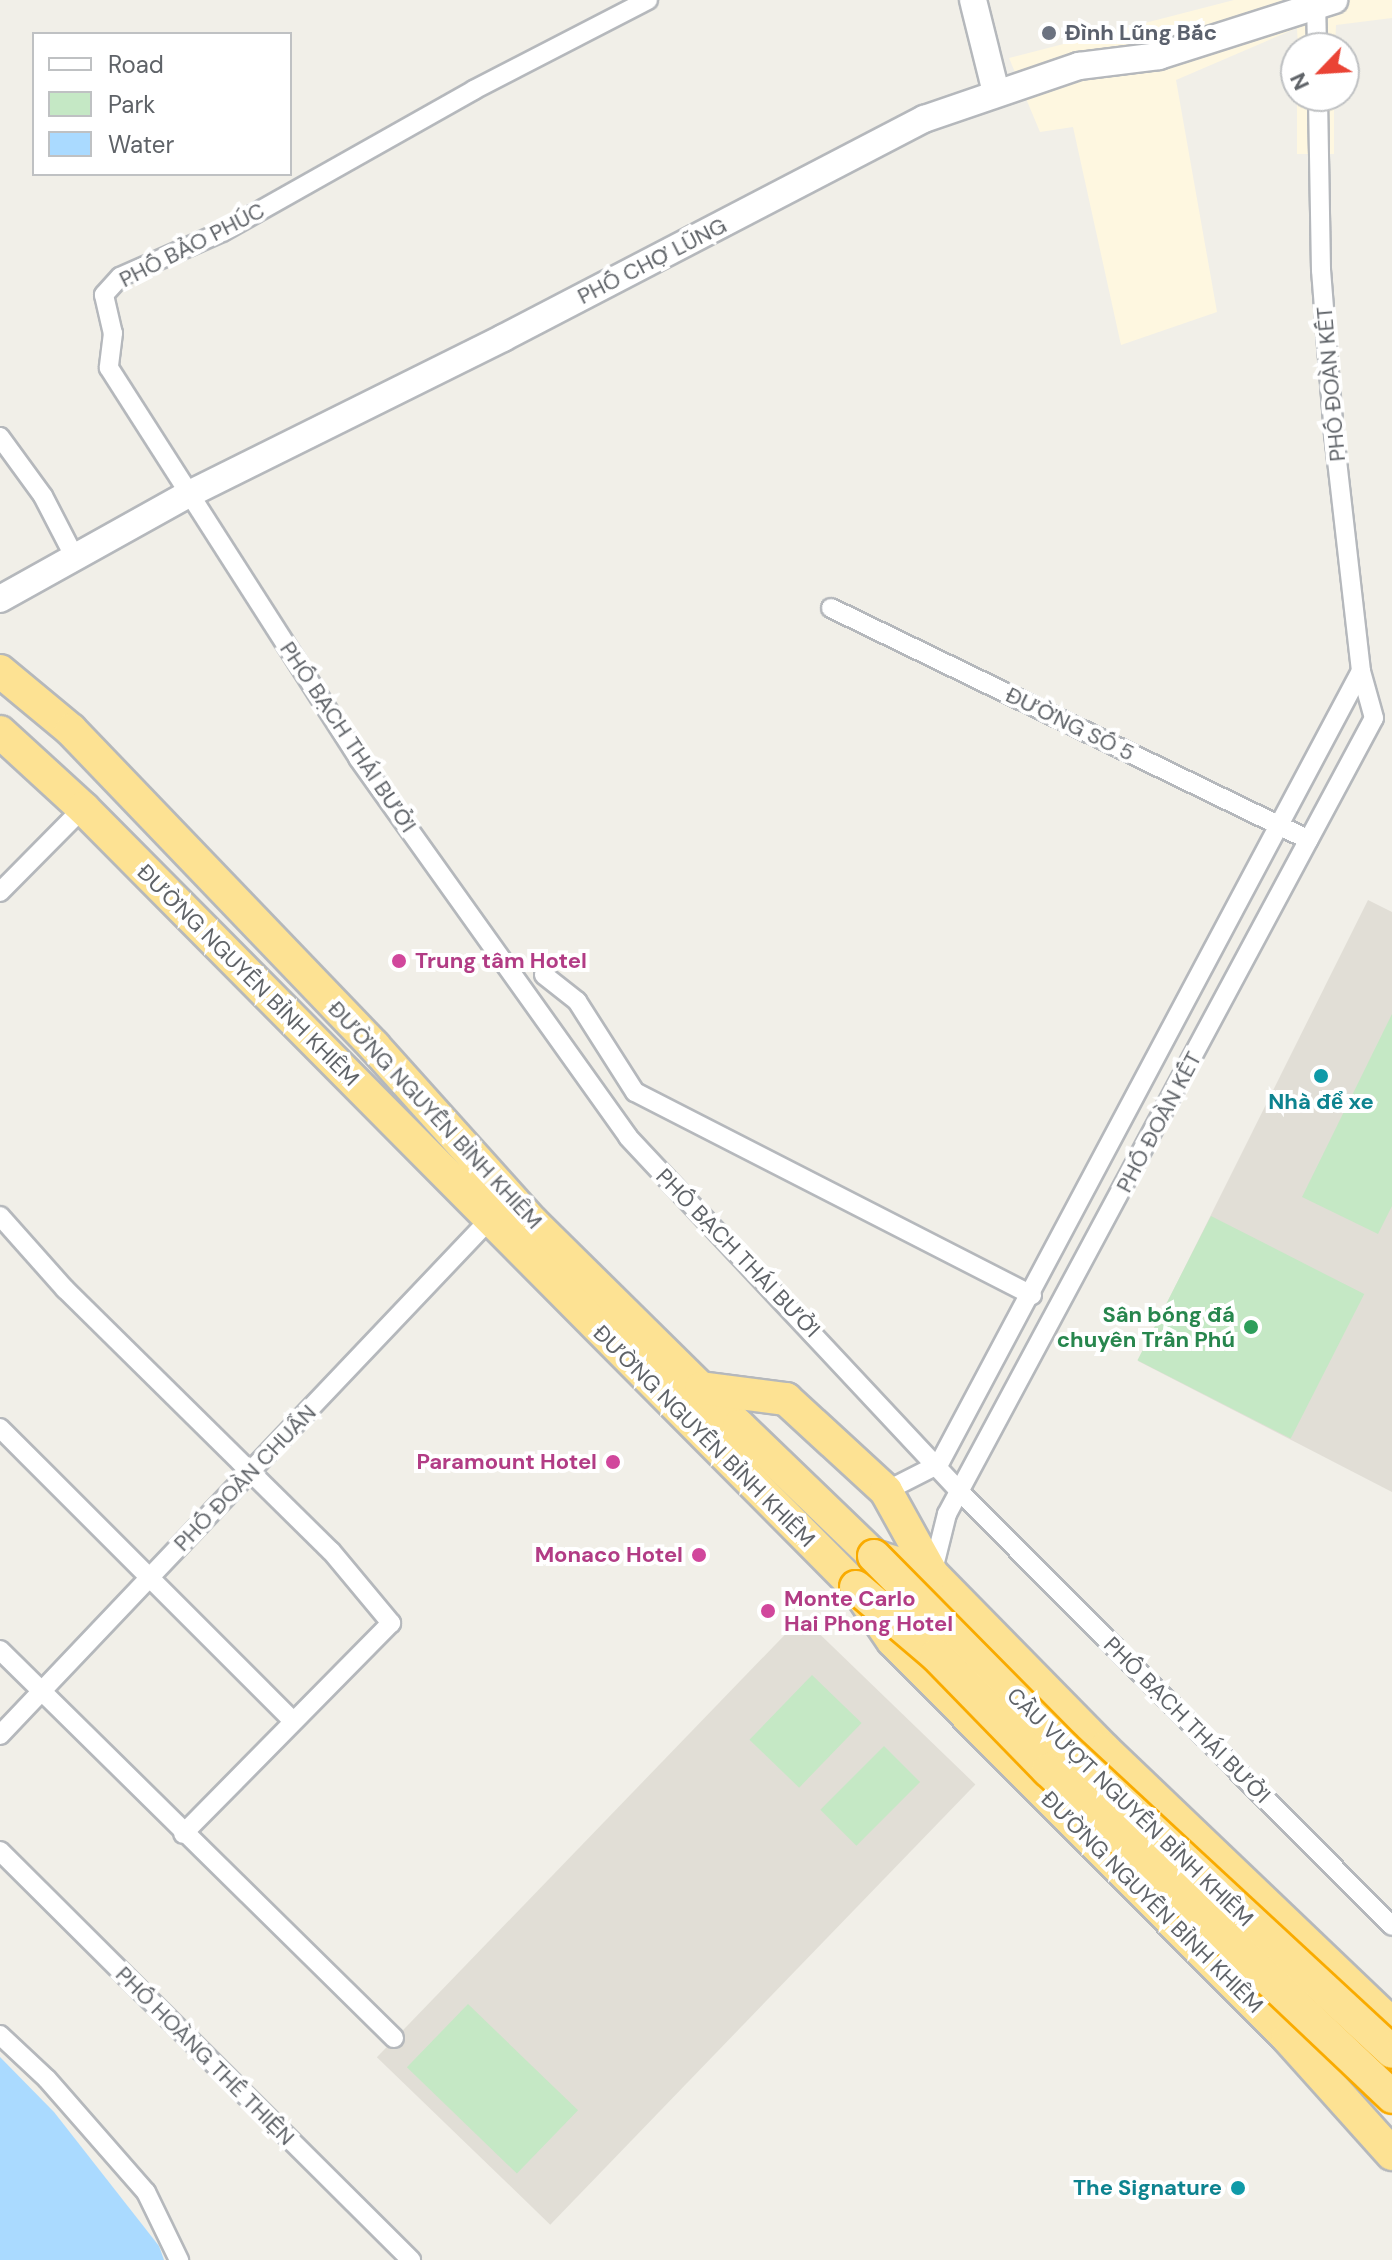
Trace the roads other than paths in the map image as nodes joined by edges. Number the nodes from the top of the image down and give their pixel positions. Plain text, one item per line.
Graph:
1 (648, 0) edge
2 (973, 0) edge
3 (1322, 1) edge
4 (1319, 32) edge
5 (996, 92) junction
6 (1318, 112) edge
7 (0, 437) edge
8 (189, 494) junction
9 (74, 556) junction
10 (0, 599) edge
11 (831, 608) dead end
12 (0, 671) edge
13 (1361, 671) junction
14 (0, 732) edge
15 (83, 808) junction
16 (1281, 827) junction
17 (1309, 840) junction
18 (0, 892) edge
19 (544, 975) dead end
20 (0, 1216) edge
21 (490, 1219) junction
22 (1032, 1295) junction
23 (701, 1388) junction
24 (0, 1428) edge
25 (939, 1464) junction
26 (252, 1470) junction
27 (886, 1491) junction
28 (960, 1492) junction
29 (874, 1556) junction
30 (932, 1574) junction
31 (152, 1575) junction
32 (856, 1587) junction
33 (0, 1650) edge
34 (41, 1692) junction
35 (291, 1719) junction
36 (0, 1735) edge
37 (183, 1834) junction
38 (0, 1851) edge
39 (1392, 1926) edge
40 (1340, 1979) junction
41 (1392, 2024) edge
42 (0, 2035) edge
43 (394, 2038) dead end
44 (1288, 2038) junction
45 (1392, 2052) edge
46 (1392, 2097) edge
47 (1392, 2154) edge
48 (179, 2260) edge
49 (411, 2260) edge

1 - 8 street, PHỐ BẢO PHÚC
2 - 5 street
3 - 4 street
3 - 5 street, PHỐ CHỢ LŨNG
5 - 8 street, PHỐ CHỢ LŨNG
6 - 13 street, PHỐ ĐOÀN KẾT
7 - 9 street
8 - 9 street, PHỐ CHỢ LŨNG
8 - 25 street, PHỐ BẠCH THÁI BƯỞI
9 - 10 street, PHỐ CHỢ LŨNG
11 - 16 street, ĐƯỜNG SỐ 5
12 - 23 highway, ĐƯỜNG NGUYỄN BÌNH KHIÊM
13 - 16 street, PHỐ ĐOÀN KẾT
13 - 17 street, PHỐ ĐOÀN KẾT
14 - 15 highway, ĐƯỜNG NGUYỄN BỈNH KHIÊM
15 - 18 street
15 - 21 highway, ĐƯỜNG NGUYỄN BỈNH KHIÊM
16 - 17 street, ĐƯỜNG SỐ 5
16 - 22 street, PHỐ ĐOÀN KẾT
17 - 28 street, PHỐ ĐOÀN KẾT
19 - 22 street
20 - 26 street
21 - 26 street, PHỐ ĐOÀN CHUẨN
21 - 32 highway, ĐƯỜNG NGUYỄN BỈNH KHIÊM
22 - 25 street, PHỐ ĐOÀN KẾT
23 - 27 highway
23 - 29 highway, ĐƯỜNG NGUYỄN BÌNH KHIÊM
24 - 31 street
25 - 27 street
25 - 28 street, PHỐ BẠCH THÁI BƯỞI
26 - 31 street, PHỐ ĐOÀN CHUẨN
26 - 35 street
27 - 30 highway
28 - 30 street, PHỐ ĐOÀN KẾT
28 - 39 street, PHỐ BẠCH THÁI BƯỞI
29 - 30 highway
29 - 45 highway, CẦU VƯỢT NGUYỄN BỈNH KHIÊM, bridge
30 - 40 highway
31 - 34 street, PHỐ ĐOÀN CHUẨN
31 - 35 street
32 - 44 highway, ĐƯỜNG NGUYỄN BỈNH KHIÊM
32 - 46 highway, CẦU VƯỢT NGUYỄN BỈNH KHIÊM, bridge
33 - 34 street
34 - 36 street, PHỐ ĐOÀN CHUẨN
34 - 37 street
35 - 37 street
37 - 43 street
38 - 49 street, PHỐ HOÀNG THẾ THIỆN
40 - 41 highway
40 - 44 highway
42 - 48 street
44 - 47 highway, ĐƯỜNG NGUYỄN BỈNH KHIÊM

